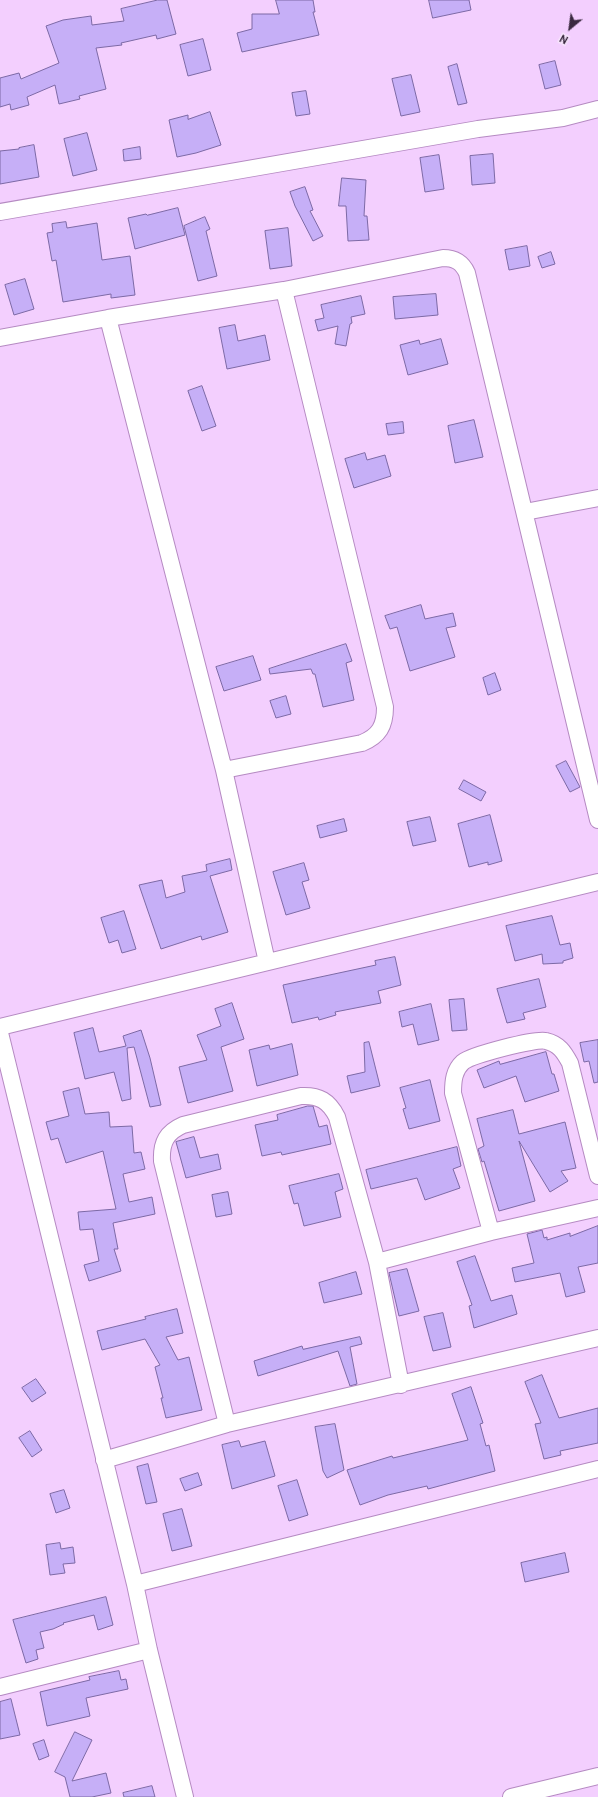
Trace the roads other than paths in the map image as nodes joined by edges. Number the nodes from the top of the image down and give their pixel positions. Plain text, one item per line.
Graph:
1 (598, 109) edge
2 (0, 212) edge
3 (284, 290) junction
4 (108, 318) junction
5 (0, 338) edge
6 (598, 498) edge
7 (525, 512) junction
8 (224, 770) junction
9 (598, 820) edge
10 (598, 882) edge
11 (267, 962) junction
12 (0, 1028) edge
13 (0, 1033) edge
14 (598, 1176) edge
15 (598, 1208) edge
16 (491, 1232) junction
17 (377, 1262) junction
18 (598, 1338) edge
19 (401, 1385) junction
20 (227, 1424) junction
21 (104, 1460) junction
22 (598, 1469) edge
23 (135, 1584) junction
24 (149, 1650) junction
25 (0, 1687) edge
26 (598, 1776) edge
27 (185, 1797) edge
28 (511, 1797) edge

1 - 2 street
3 - 4 street
3 - 7 street
3 - 8 street
4 - 5 street
4 - 8 street
6 - 7 street
7 - 9 street
8 - 11 street
10 - 11 street
11 - 12 street
13 - 21 street
14 - 16 street
15 - 16 street
16 - 17 street
17 - 19 street
17 - 20 street
18 - 19 street
19 - 20 street
20 - 21 street
21 - 23 street
22 - 23 street
23 - 24 street
24 - 25 street
24 - 27 street
26 - 28 street

